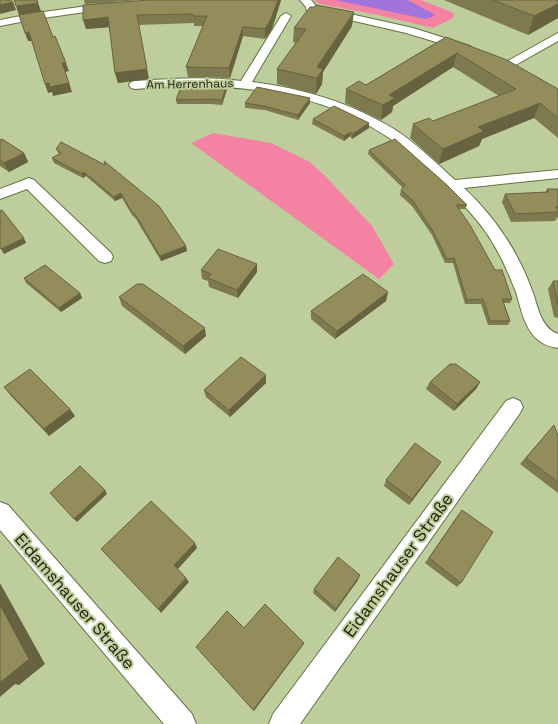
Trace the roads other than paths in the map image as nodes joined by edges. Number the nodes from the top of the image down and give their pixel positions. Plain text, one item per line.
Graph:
1 (117, 5) edge
2 (304, 10) edge
3 (0, 23) edge
4 (558, 36) edge
5 (475, 51) edge
6 (495, 59) edge
7 (508, 65) junction
8 (520, 70) edge
9 (245, 84) junction
10 (135, 85) edge
11 (558, 174) edge
12 (453, 185) junction
13 (0, 194) edge
14 (106, 257) dead end
15 (558, 341) edge
16 (513, 407) dead end
17 (0, 513) edge
18 (182, 724) edge
19 (283, 724) edge

1 - 3 street
2 - 5 street
2 - 9 street, Am Herrenhaus
4 - 7 street
6 - 7 street
7 - 8 street
9 - 10 street, Am Herrenhaus
9 - 12 street, Am Herrenhaus
11 - 12 street
12 - 15 street, Am Herrenhaus
13 - 14 street
16 - 19 street, Eidamshauser Straße
17 - 18 street, Eidamshauser Straße

